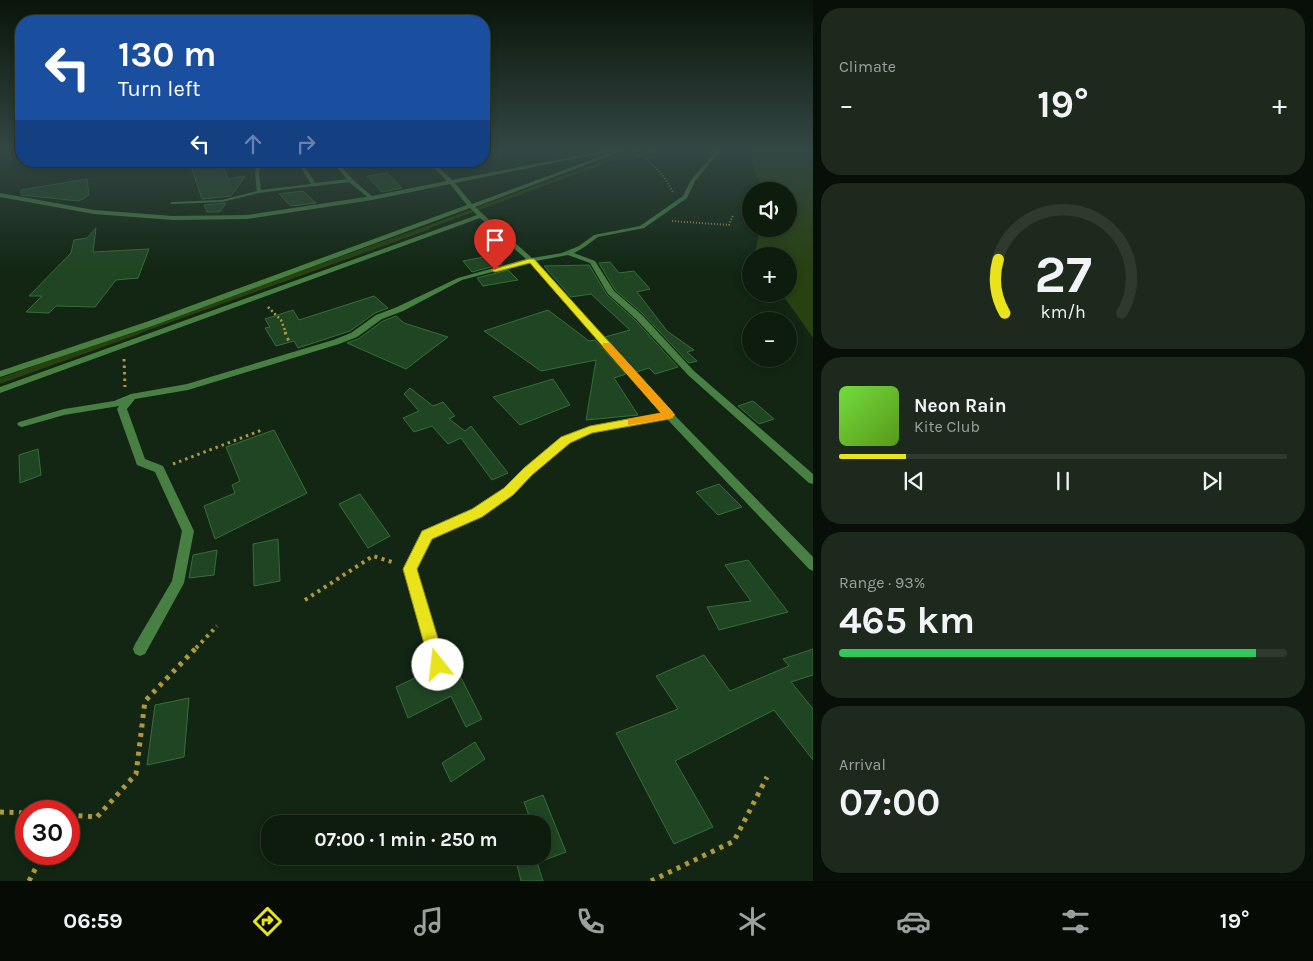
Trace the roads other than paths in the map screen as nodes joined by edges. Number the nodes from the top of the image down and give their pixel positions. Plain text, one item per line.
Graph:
1 (277, 190) edge
2 (362, 190) edge
3 (414, 190) edge
4 (458, 190) edge
5 (511, 190) edge
6 (688, 190) edge
7 (259, 192) joint
8 (0, 195) edge
9 (372, 198) junction
10 (172, 203) dead end
11 (470, 205) junction
12 (482, 216) junction
13 (568, 253) junction
14 (531, 260) junction
15 (0, 374) edge
16 (0, 390) edge
17 (131, 397) junction
18 (669, 415) junction
19 (22, 424) dead end
20 (813, 480) edge
21 (813, 565) edge
22 (140, 649) dead end
23 (438, 665) dead end

1 - 7 lane
2 - 9 lane
3 - 9 street
4 - 11 street
5 - 11 street
6 - 13 street
7 - 10 lane
8 - 9 street
11 - 12 street
11 - 15 street
12 - 14 street
12 - 16 street
13 - 14 street
13 - 20 street
14 - 17 street
14 - 18 street
17 - 19 street
17 - 22 street
18 - 21 street
18 - 23 street

